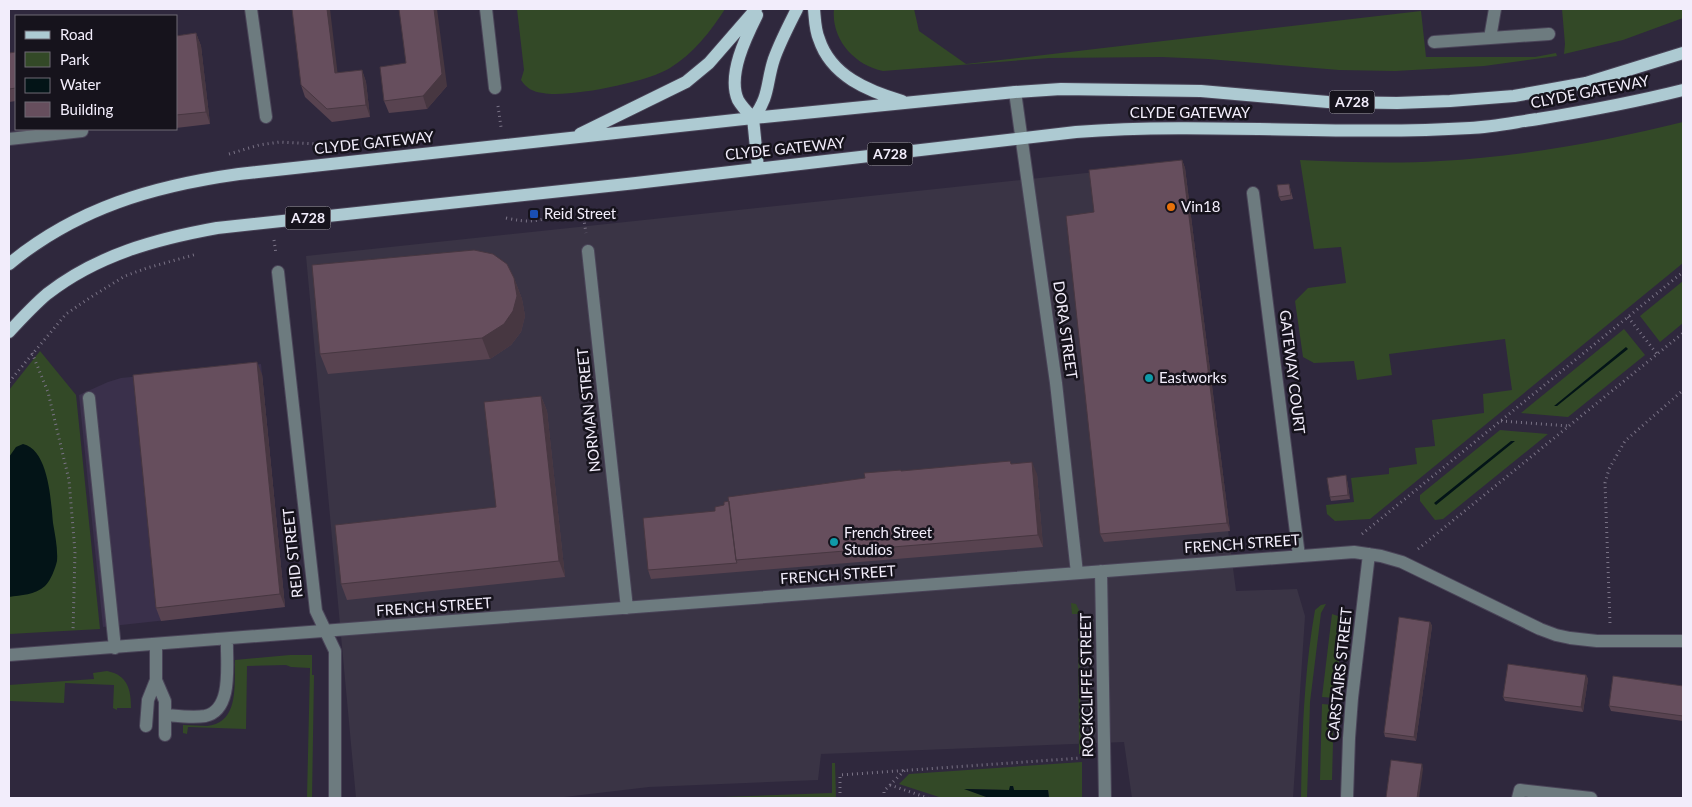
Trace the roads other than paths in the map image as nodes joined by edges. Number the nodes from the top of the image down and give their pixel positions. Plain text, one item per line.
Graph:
1 (251, 9) edge
2 (486, 9) edge
3 (756, 9) edge
4 (760, 9) edge
5 (797, 9) edge
6 (814, 9) edge
7 (1495, 9) edge
8 (1549, 34) dead end
9 (1490, 38) junction
10 (1434, 42) dead end
11 (1683, 53) edge
12 (495, 88) road end
13 (1683, 90) edge
14 (1015, 92) junction
15 (907, 103) junction
16 (266, 118) road end
17 (753, 118) junction
18 (82, 131) dead end
19 (571, 138) junction
20 (1021, 138) junction
21 (9, 139) edge
22 (758, 168) junction
23 (1253, 193) dead end
24 (588, 250) road end
25 (9, 264) edge
26 (278, 272) road end
27 (9, 332) edge
28 (90, 398) dead end
29 (1369, 554) junction
30 (1299, 556) junction
31 (1101, 571) junction
32 (1077, 573) junction
33 (627, 608) junction
34 (324, 632) junction
35 (227, 639) junction
36 (1683, 641) edge
37 (156, 644) junction
38 (115, 648) junction
39 (9, 655) edge
40 (156, 680) junction
41 (166, 715) junction
42 (146, 726) dead end
43 (165, 735) dead end
44 (334, 798) edge
45 (1105, 798) edge
46 (1347, 798) edge
47 (1518, 798) edge
48 (1591, 798) edge

1 - 16 street
2 - 12 street
3 - 19 main road
4 - 17 main road
5 - 17 main road
6 - 15 main road
7 - 9 street
8 - 9 street
9 - 10 street
11 - 14 main road, CLYDE GATEWAY / A728
13 - 20 main road, CLYDE GATEWAY / A728
14 - 15 main road, CLYDE GATEWAY / A728
14 - 20 street, DORA STREET
15 - 17 main road, CLYDE GATEWAY / A728
17 - 19 main road, CLYDE GATEWAY / A728
17 - 22 main road
18 - 21 street
19 - 25 main road, CLYDE GATEWAY / A728
20 - 22 main road, CLYDE GATEWAY / A728
20 - 32 street, DORA STREET
22 - 27 main road, CLYDE GATEWAY / A728
23 - 30 street, GATEWAY COURT
24 - 33 street, NORMAN STREET
26 - 34 street, REID STREET
28 - 38 street
29 - 30 street, FRENCH STREET
29 - 36 street, FRENCH STREET
29 - 46 street, CARSTAIRS STREET
30 - 31 street, FRENCH STREET
31 - 32 street, FRENCH STREET
31 - 45 street, ROCKCLIFFE STREET
32 - 33 street, FRENCH STREET
33 - 34 street, FRENCH STREET
34 - 35 street, FRENCH STREET
34 - 44 street, REID STREET
35 - 37 street, FRENCH STREET
35 - 41 street
37 - 38 street, FRENCH STREET
37 - 40 street
38 - 39 street, FRENCH STREET
40 - 41 street
40 - 42 street
41 - 43 street
47 - 48 street

